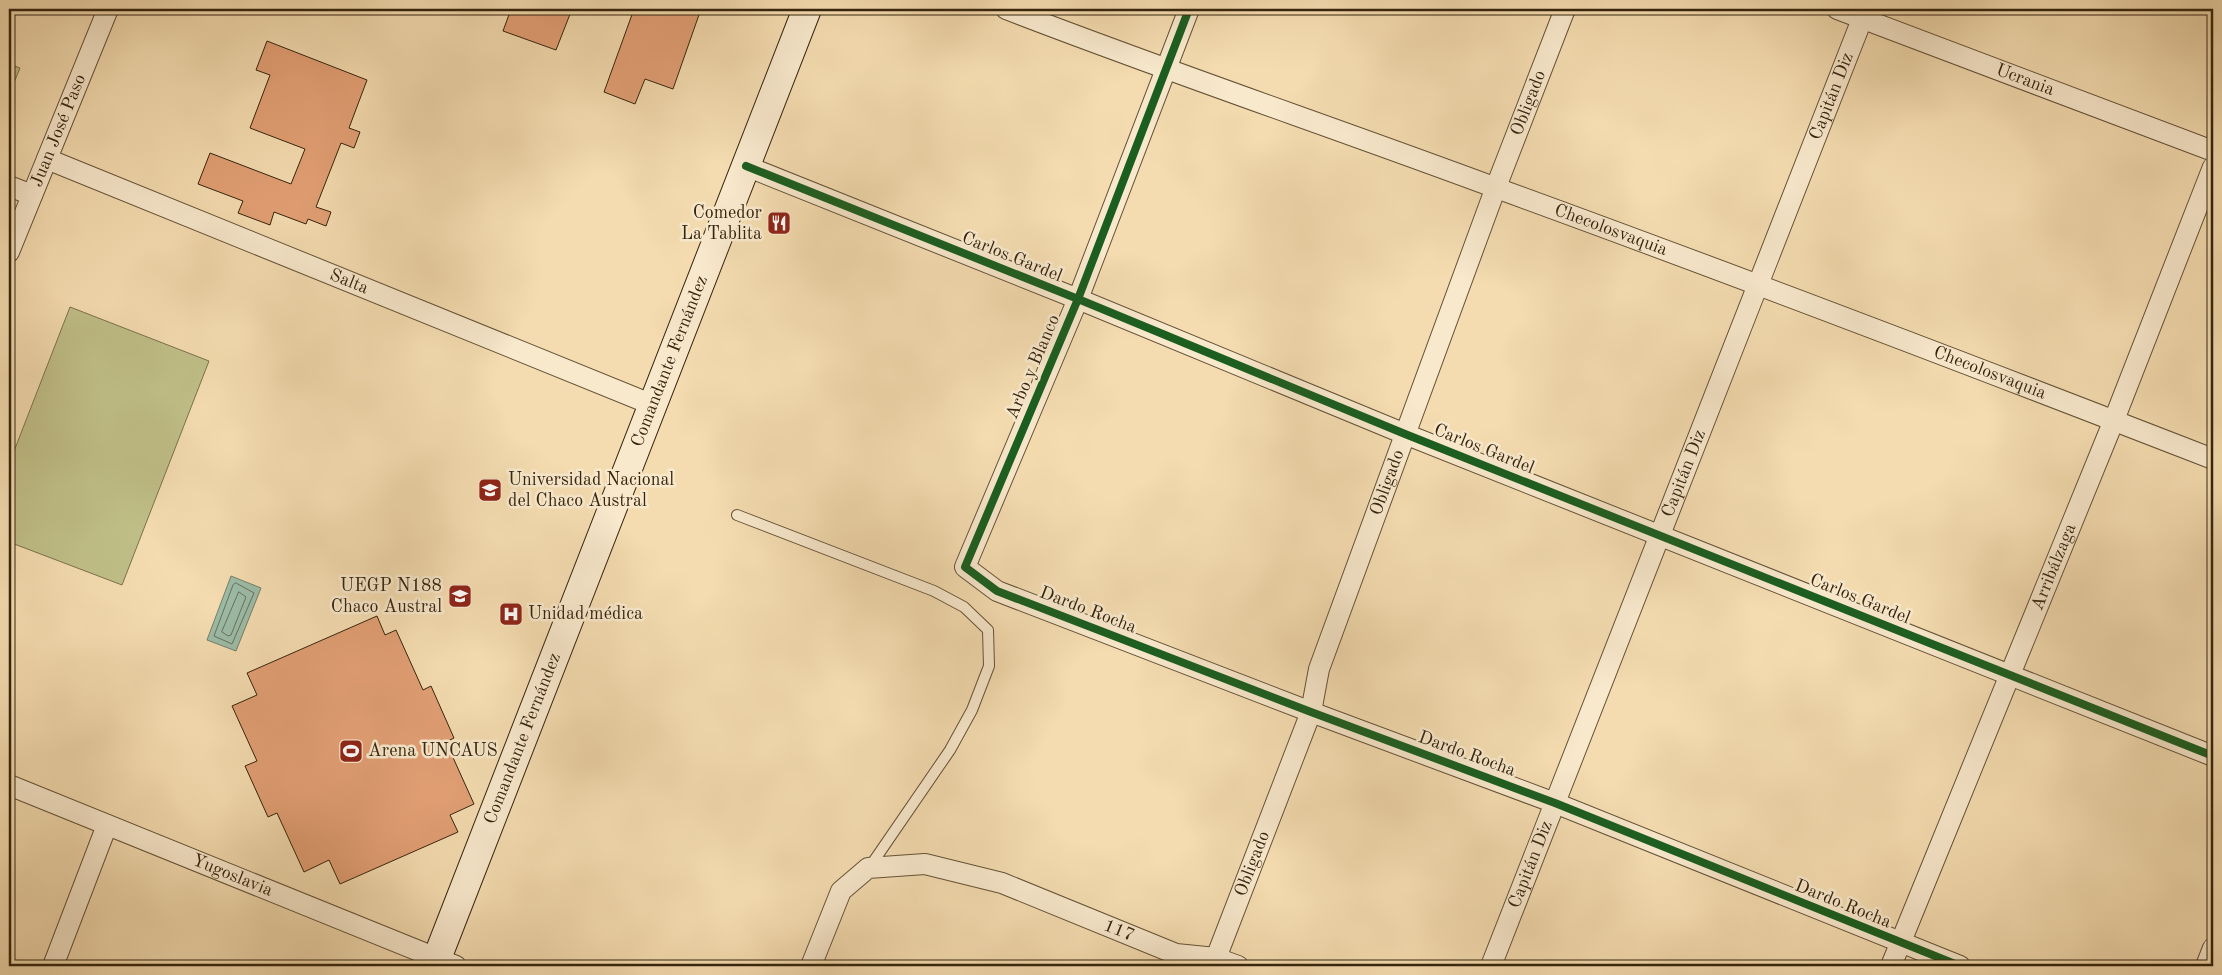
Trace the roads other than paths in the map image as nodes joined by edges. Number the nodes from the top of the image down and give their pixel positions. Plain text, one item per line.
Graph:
1 (108, 9) edge
2 (807, 9) edge
3 (1006, 9) edge
4 (1189, 9) edge
5 (1565, 9) edge
6 (1838, 9) edge
7 (1864, 14) edge
8 (1166, 70) junction
9 (2213, 151) edge
10 (46, 158) junction
11 (746, 166) junction
12 (2213, 167) edge
13 (9, 186) edge
14 (1496, 188) junction
15 (32, 195) junction
16 (9, 252) edge
17 (1758, 285) junction
18 (1078, 299) junction
19 (653, 405) junction
20 (2114, 420) junction
21 (1405, 434) junction
22 (2213, 459) edge
23 (737, 515) dead end
24 (1660, 535) junction
25 (966, 567) joint
26 (2010, 675) junction
27 (1311, 712) junction
28 (2213, 756) edge
29 (9, 785) edge
30 (1555, 803) junction
31 (107, 825) junction
32 (868, 868) junction
33 (1900, 944) junction
34 (2213, 948) edge
35 (1216, 958) junction
36 (1190, 961) edge
37 (442, 964) edge
38 (53, 966) edge
39 (811, 966) edge
40 (1238, 966) edge
41 (1491, 966) edge
42 (1892, 966) edge
43 (1960, 966) edge
44 (2206, 966) edge

1 - 10 street, Juan José Paso
2 - 11 main road, Comandante Fernández
3 - 8 street, Checolosvaquia
4 - 8 street, Arbo y Blanco
5 - 14 street, Obligado
6 - 7 street, Ucrania
7 - 9 street, Ucrania
7 - 17 street, Capitán Diz
8 - 14 street, Checolosvaquia
8 - 18 street, Arbo y Blanco
10 - 15 street, Juan José Paso
10 - 19 street, Salta
11 - 18 street, Carlos Gardel
11 - 19 main road, Comandante Fernández
12 - 20 street, Arribálzaga
13 - 15 street
14 - 17 street, Checolosvaquia
14 - 21 street, Obligado
15 - 16 street, Juan José Paso
17 - 20 street, Checolosvaquia
17 - 24 street, Capitán Diz
18 - 21 street, Carlos Gardel
18 - 25 street, Arbo y Blanco
19 - 37 main road, Comandante Fernández
20 - 22 street, Checolosvaquia
20 - 26 street, Arribálzaga
21 - 24 street, Carlos Gardel
21 - 27 street, Obligado
23 - 32 lane
24 - 26 street, Carlos Gardel
24 - 30 street, Capitán Diz
25 - 27 street, Dardo Rocha
26 - 28 street, Carlos Gardel
26 - 33 street, Arribálzaga
27 - 30 street, Dardo Rocha
27 - 35 street, Obligado
29 - 31 street, Yugoslavia
30 - 33 street, Dardo Rocha
30 - 41 street, Capitán Diz
31 - 37 street, Yugoslavia
31 - 38 street
32 - 36 street, 117
32 - 39 street
33 - 42 street, Arribálzaga
33 - 43 street, Dardo Rocha
34 - 44 street
35 - 36 street, 117
35 - 40 street, 117

